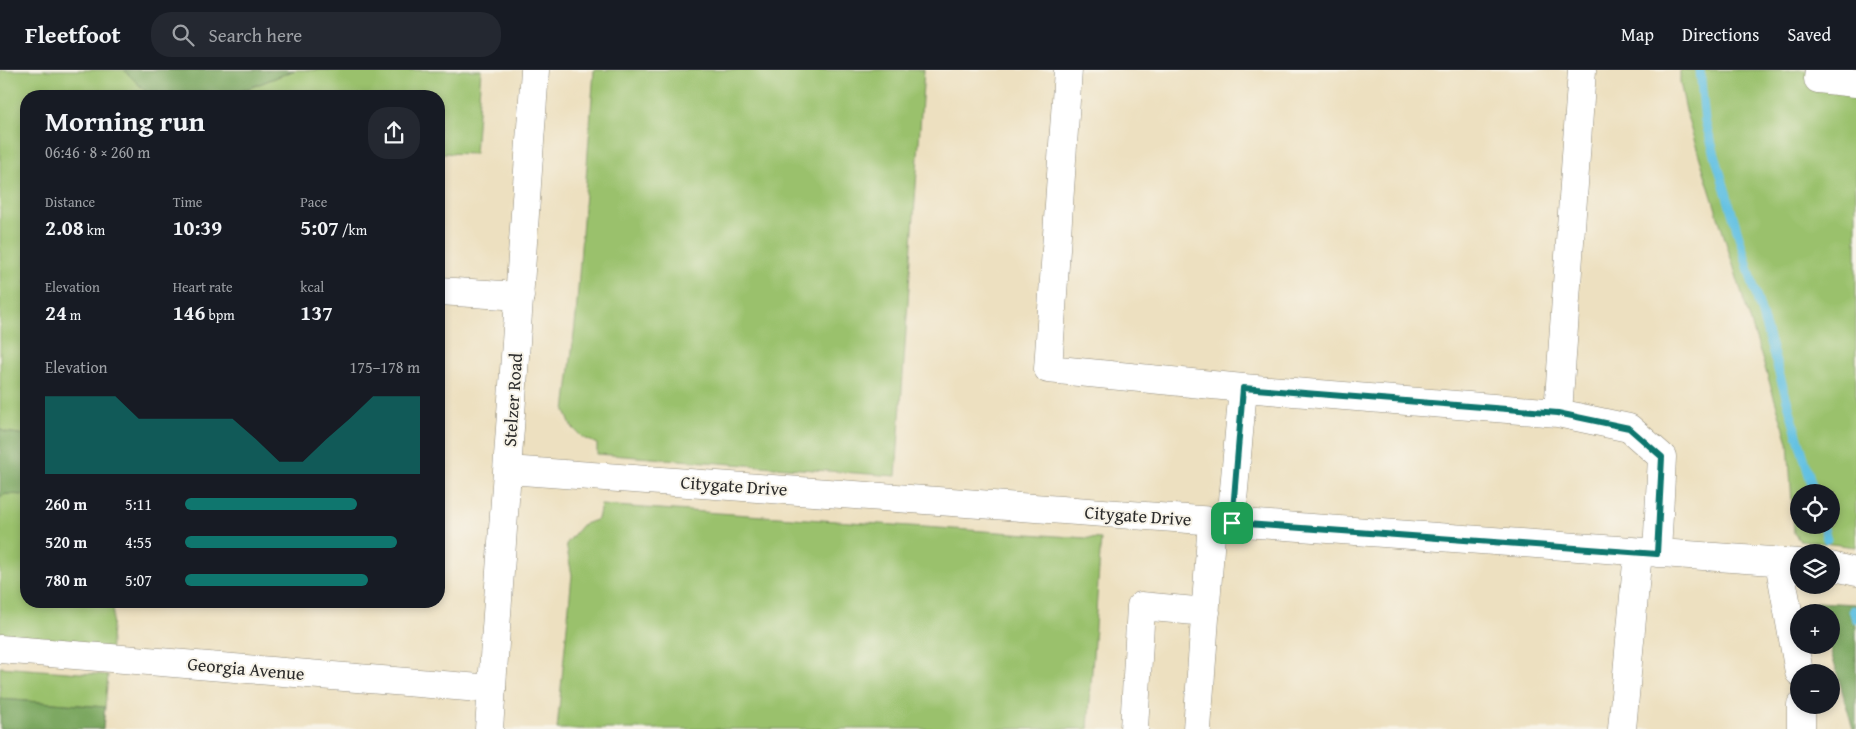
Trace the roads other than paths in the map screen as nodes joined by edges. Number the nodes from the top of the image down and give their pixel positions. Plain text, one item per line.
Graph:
1 (535, 70) edge
2 (1068, 70) edge
3 (1582, 70) edge
4 (1818, 70) edge
5 (1856, 83) edge
6 (445, 291) edge
7 (520, 296) junction
8 (1243, 388) junction
9 (1558, 413) junction
10 (508, 470) junction
11 (1222, 522) junction
12 (1647, 553) junction
13 (1789, 563) edge
14 (1840, 568) edge
15 (1856, 572) edge
16 (1206, 612) junction
17 (0, 649) edge
18 (1798, 664) edge
19 (492, 689) junction
20 (1800, 714) edge
21 (489, 729) edge
22 (1134, 729) edge
23 (1196, 729) edge
24 (1622, 729) edge
25 (1801, 729) edge

1 - 7 street, Stelzer Road
2 - 8 street
3 - 9 street
4 - 5 street
6 - 7 street
7 - 10 street, Stelzer Road
8 - 9 street
8 - 11 street
9 - 12 street
10 - 11 street, Citygate Drive
10 - 19 street, Stelzer Road
11 - 12 street, Citygate Drive
11 - 16 street
12 - 13 street, Citygate Drive
12 - 24 street
13 - 18 street
14 - 15 street
16 - 22 street
16 - 23 street
17 - 19 street, Georgia Avenue
19 - 21 street, Stelzer Road
20 - 25 street

